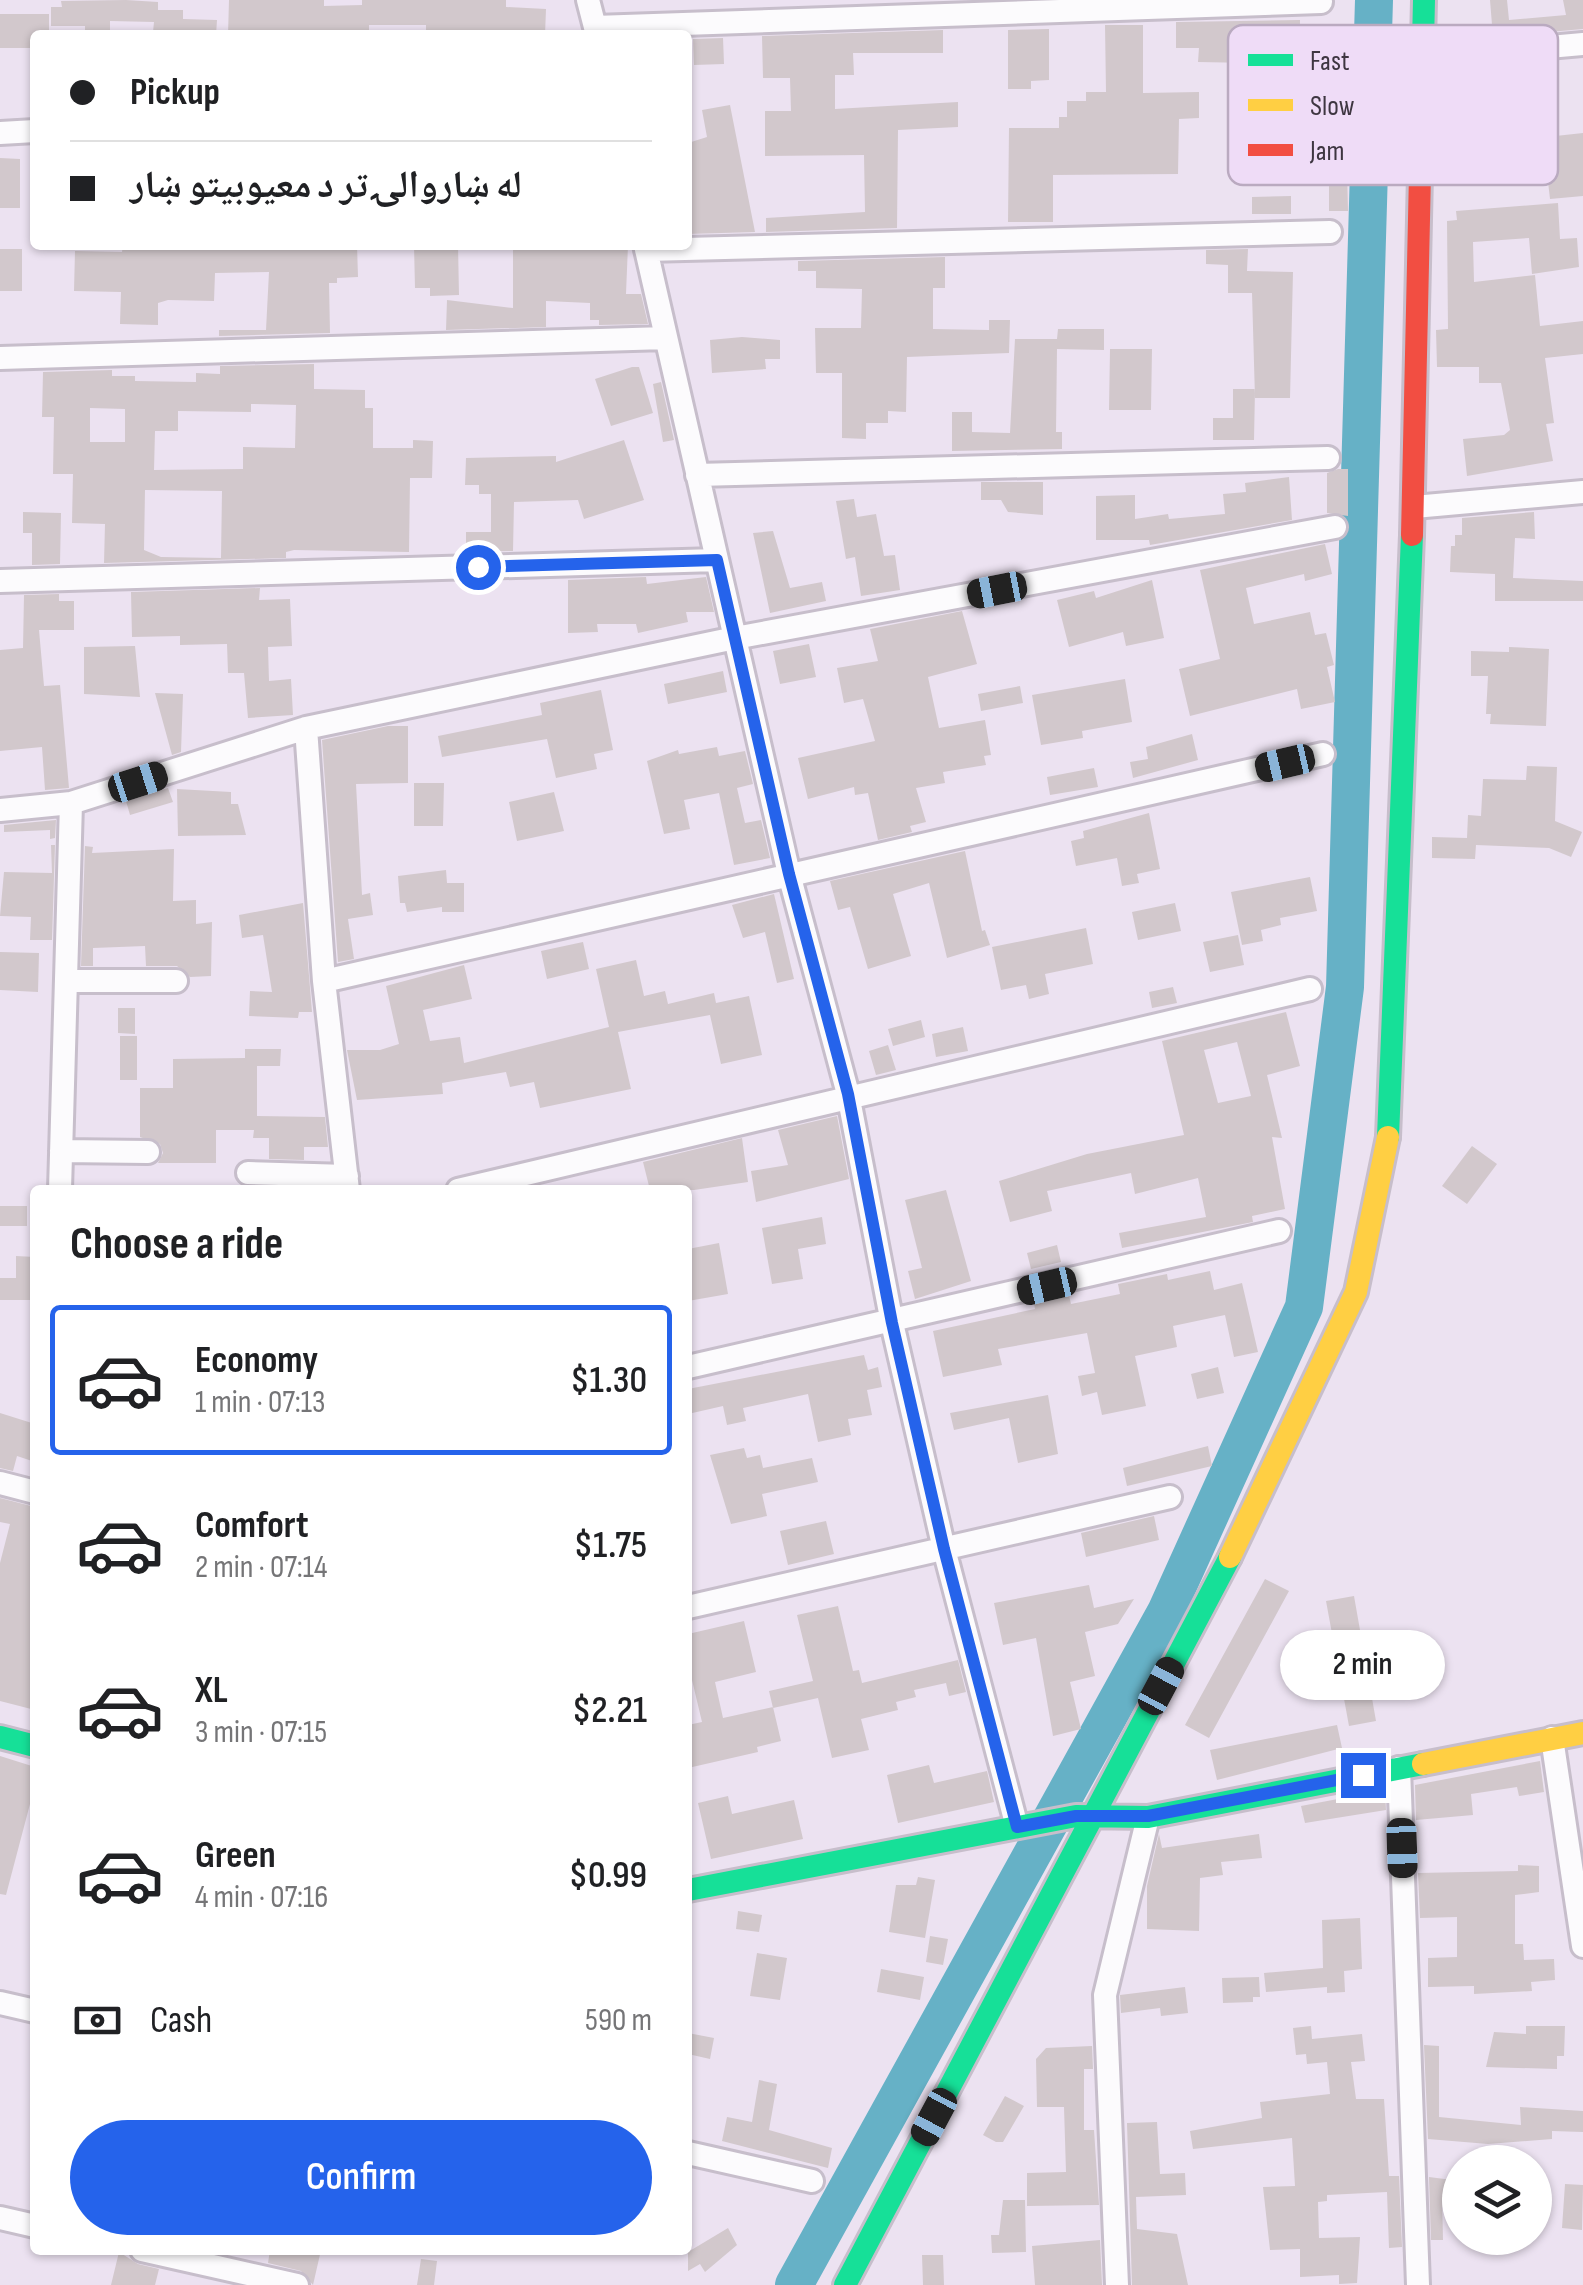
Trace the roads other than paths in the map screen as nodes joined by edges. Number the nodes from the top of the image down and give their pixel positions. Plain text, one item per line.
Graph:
1 (588, 0) edge
2 (1320, 2) edge
3 (596, 30) edge
4 (621, 30) edge
5 (1583, 44) edge
6 (1558, 46) edge
7 (0, 132) edge
8 (30, 132) edge
9 (1421, 185) edge
10 (1330, 232) dead end
11 (692, 247) edge
12 (645, 250) edge
13 (666, 338) junction
14 (0, 358) edge
15 (1328, 458) dead end
16 (697, 474) junction
17 (1583, 492) edge
18 (1414, 506) junction
19 (1334, 527) dead end
20 (717, 560) junction
21 (0, 580) edge
22 (735, 638) junction
23 (306, 728) junction
24 (1323, 754) dead end
25 (71, 803) junction
26 (0, 810) edge
27 (789, 874) junction
28 (66, 981) junction
29 (176, 981) dead end
30 (324, 981) junction
31 (1310, 990) dead end
32 (848, 1094) junction
33 (61, 1151) junction
34 (148, 1152) dead end
35 (248, 1173) dead end
36 (348, 1183) edge
37 (60, 1185) edge
38 (478, 1185) edge
39 (1279, 1231) dead end
40 (892, 1323) junction
41 (692, 1366) edge
42 (0, 1484) edge
43 (30, 1491) edge
44 (1170, 1496) dead end
45 (944, 1549) junction
46 (692, 1605) edge
47 (1583, 1733) edge
48 (0, 1736) edge
49 (1552, 1738) junction
50 (30, 1745) edge
51 (1399, 1768) junction
52 (1085, 1816) junction
53 (1148, 1816) junction
54 (1027, 1825) junction
55 (692, 1889) edge
56 (1583, 1946) edge
57 (0, 2004) edge
58 (30, 2010) edge
59 (692, 2154) edge
60 (812, 2180) dead end
61 (0, 2218) edge
62 (30, 2225) edge
63 (164, 2255) edge
64 (297, 2285) edge
65 (846, 2285) edge
66 (1117, 2285) edge
67 (1418, 2285) edge

1 - 3 street
2 - 4 street
5 - 6 street
7 - 8 street
9 - 18 street
10 - 11 street
12 - 13 street
13 - 14 street
13 - 16 street
15 - 16 street
16 - 20 street
17 - 18 street
18 - 52 street
19 - 22 street
20 - 21 street
20 - 22 street
22 - 23 street
22 - 27 street
23 - 25 street
23 - 30 street
24 - 27 street
25 - 26 street
25 - 28 street
27 - 30 street
27 - 32 street
28 - 29 street
28 - 33 street
30 - 36 street
31 - 32 street
32 - 38 street
32 - 40 street
33 - 34 street
33 - 37 street
35 - 36 street
39 - 40 street
40 - 41 street
40 - 45 street
42 - 43 street
44 - 45 street
45 - 46 street
45 - 54 street
47 - 49 street
48 - 50 street
49 - 51 street
49 - 56 street
51 - 53 street
51 - 67 street
52 - 53 street
52 - 54 street
52 - 65 street
53 - 66 street
54 - 55 street
57 - 58 street
59 - 60 street
61 - 62 street
63 - 64 street

